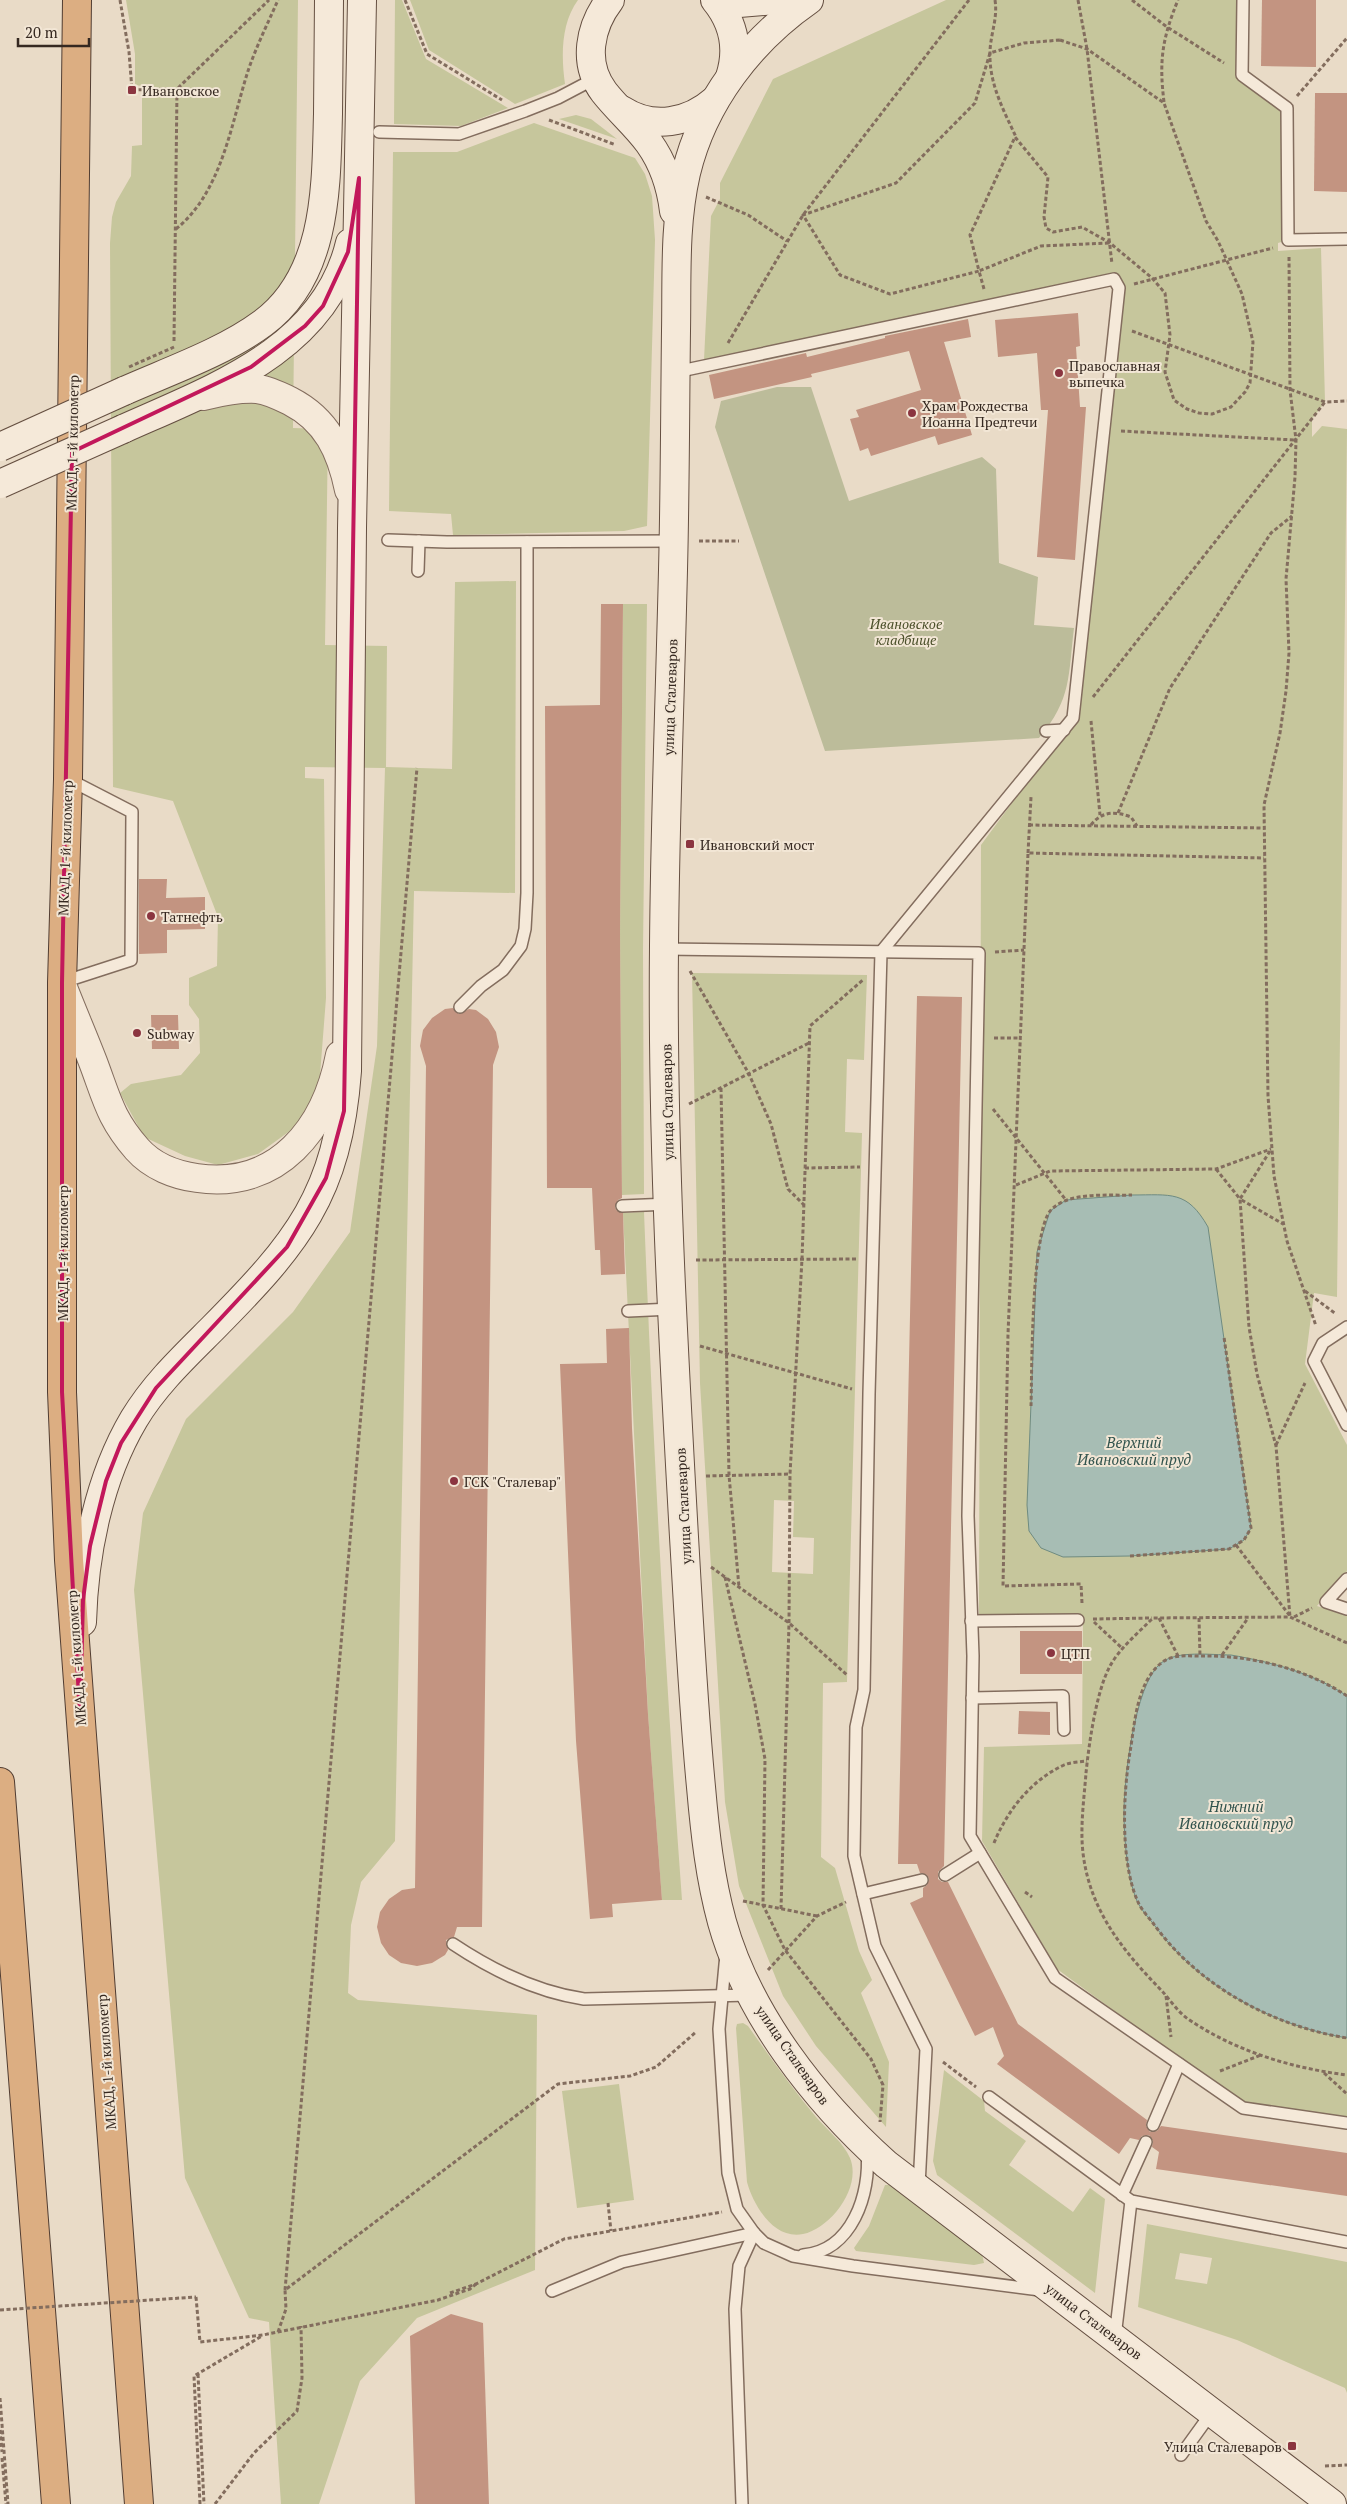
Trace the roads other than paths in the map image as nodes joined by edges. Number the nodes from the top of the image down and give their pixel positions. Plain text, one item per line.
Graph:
1 (77, 0) edge
2 (329, 0) edge
3 (362, 0) edge
4 (610, 0) edge
5 (715, 0) edge
6 (719, 0) edge
7 (776, 0) edge
8 (808, 0) edge
9 (1243, 0) edge
10 (596, 78) junction
11 (724, 88) junction
12 (615, 105) junction
13 (379, 132) dead end
14 (359, 178) junction
15 (677, 232) junction
16 (1347, 239) edge
17 (676, 372) junction
18 (176, 405) junction
19 (0, 447) edge
20 (0, 484) edge
21 (352, 528) junction
22 (388, 540) dead end
23 (419, 541) junction
24 (683, 541) junction
25 (526, 542) junction
26 (418, 571) dead end
27 (1064, 730) junction
28 (1046, 731) dead end
29 (68, 779) junction
30 (675, 956) junction
31 (881, 958) junction
32 (62, 983) junction
33 (460, 1007) dead end
34 (346, 1017) junction
35 (669, 1204) junction
36 (622, 1206) dead end
37 (672, 1309) junction
38 (628, 1311) dead end
39 (1347, 1327) edge
40 (1347, 1425) edge
41 (1347, 1579) edge
42 (1347, 1609) edge
43 (1082, 1616) road end
44 (971, 1621) junction
45 (972, 1698) junction
46 (80, 1716) junction
47 (1064, 1730) dead end
48 (0, 1782) edge
49 (980, 1853) junction
50 (945, 1875) dead end
51 (922, 1880) dead end
52 (863, 1894) junction
53 (0, 1926) edge
54 (728, 1940) junction
55 (453, 1944) dead end
56 (14, 1972) junction
57 (752, 1995) junction
58 (722, 1996) junction
59 (1176, 2062) junction
60 (989, 2097) road end
61 (1347, 2123) edge
62 (1153, 2125) dead end
63 (873, 2136) junction
64 (1146, 2142) dead end
65 (919, 2188) junction
66 (1127, 2198) junction
67 (754, 2233) junction
68 (1347, 2242) edge
69 (793, 2256) junction
70 (552, 2291) dead end
71 (1055, 2291) junction
72 (1115, 2337) junction
73 (1213, 2411) junction
74 (1181, 2455) dead end
75 (56, 2504) edge
76 (139, 2504) edge
77 (742, 2504) edge
78 (1332, 2504) edge

1 - 29 highway, МКАД, 1-й километр
2 - 19 main road, bridge
3 - 14 main road
4 - 10 main road
5 - 11 main road
6 - 7 main road
8 - 11 main road
9 - 16 lane
10 - 12 main road
10 - 13 lane
11 - 12 main road
11 - 15 main road
12 - 15 main road
14 - 18 main road
14 - 21 main road
15 - 17 main road, улица Сталеваров
17 - 24 main road, улица Сталеваров
17 - 27 lane
18 - 20 main road, bridge
18 - 21 main road
21 - 34 main road
22 - 23 lane
23 - 25 lane
23 - 26 lane
24 - 25 lane
24 - 30 main road, улица Сталеваров
25 - 33 lane
27 - 28 lane
27 - 31 lane
29 - 32 highway, МКАД, 1-й километр
29 - 32 lane
30 - 31 lane
30 - 35 main road, улица Сталеваров
31 - 44 lane
31 - 52 lane
32 - 34 main road
32 - 46 highway, МКАД, 1-й километр
34 - 46 main road
35 - 36 lane
35 - 37 main road, улица Сталеваров
37 - 38 lane
37 - 54 main road, улица Сталеваров
39 - 40 lane
41 - 42 lane
43 - 44 lane
44 - 45 lane
45 - 47 lane
45 - 49 lane
46 - 76 highway, МКАД, 1-й километр
48 - 56 highway
49 - 50 lane
49 - 59 lane
51 - 52 lane
52 - 65 lane
53 - 56 main road
54 - 57 main road, улица Сталеваров
54 - 58 lane
55 - 58 lane
56 - 75 highway
57 - 58 lane
57 - 63 main road, улица Сталеваров
58 - 67 lane
59 - 61 lane
59 - 62 lane
60 - 66 lane
63 - 65 main road, улица Сталеваров
63 - 69 lane
64 - 66 lane
65 - 71 main road, улица Сталеваров
66 - 68 lane
66 - 72 lane
67 - 69 lane
67 - 70 lane
67 - 77 lane
69 - 71 lane
71 - 72 main road, улица Сталеваров
72 - 73 main road, улица Сталеваров
73 - 74 lane
73 - 78 main road, улица Сталеваров

